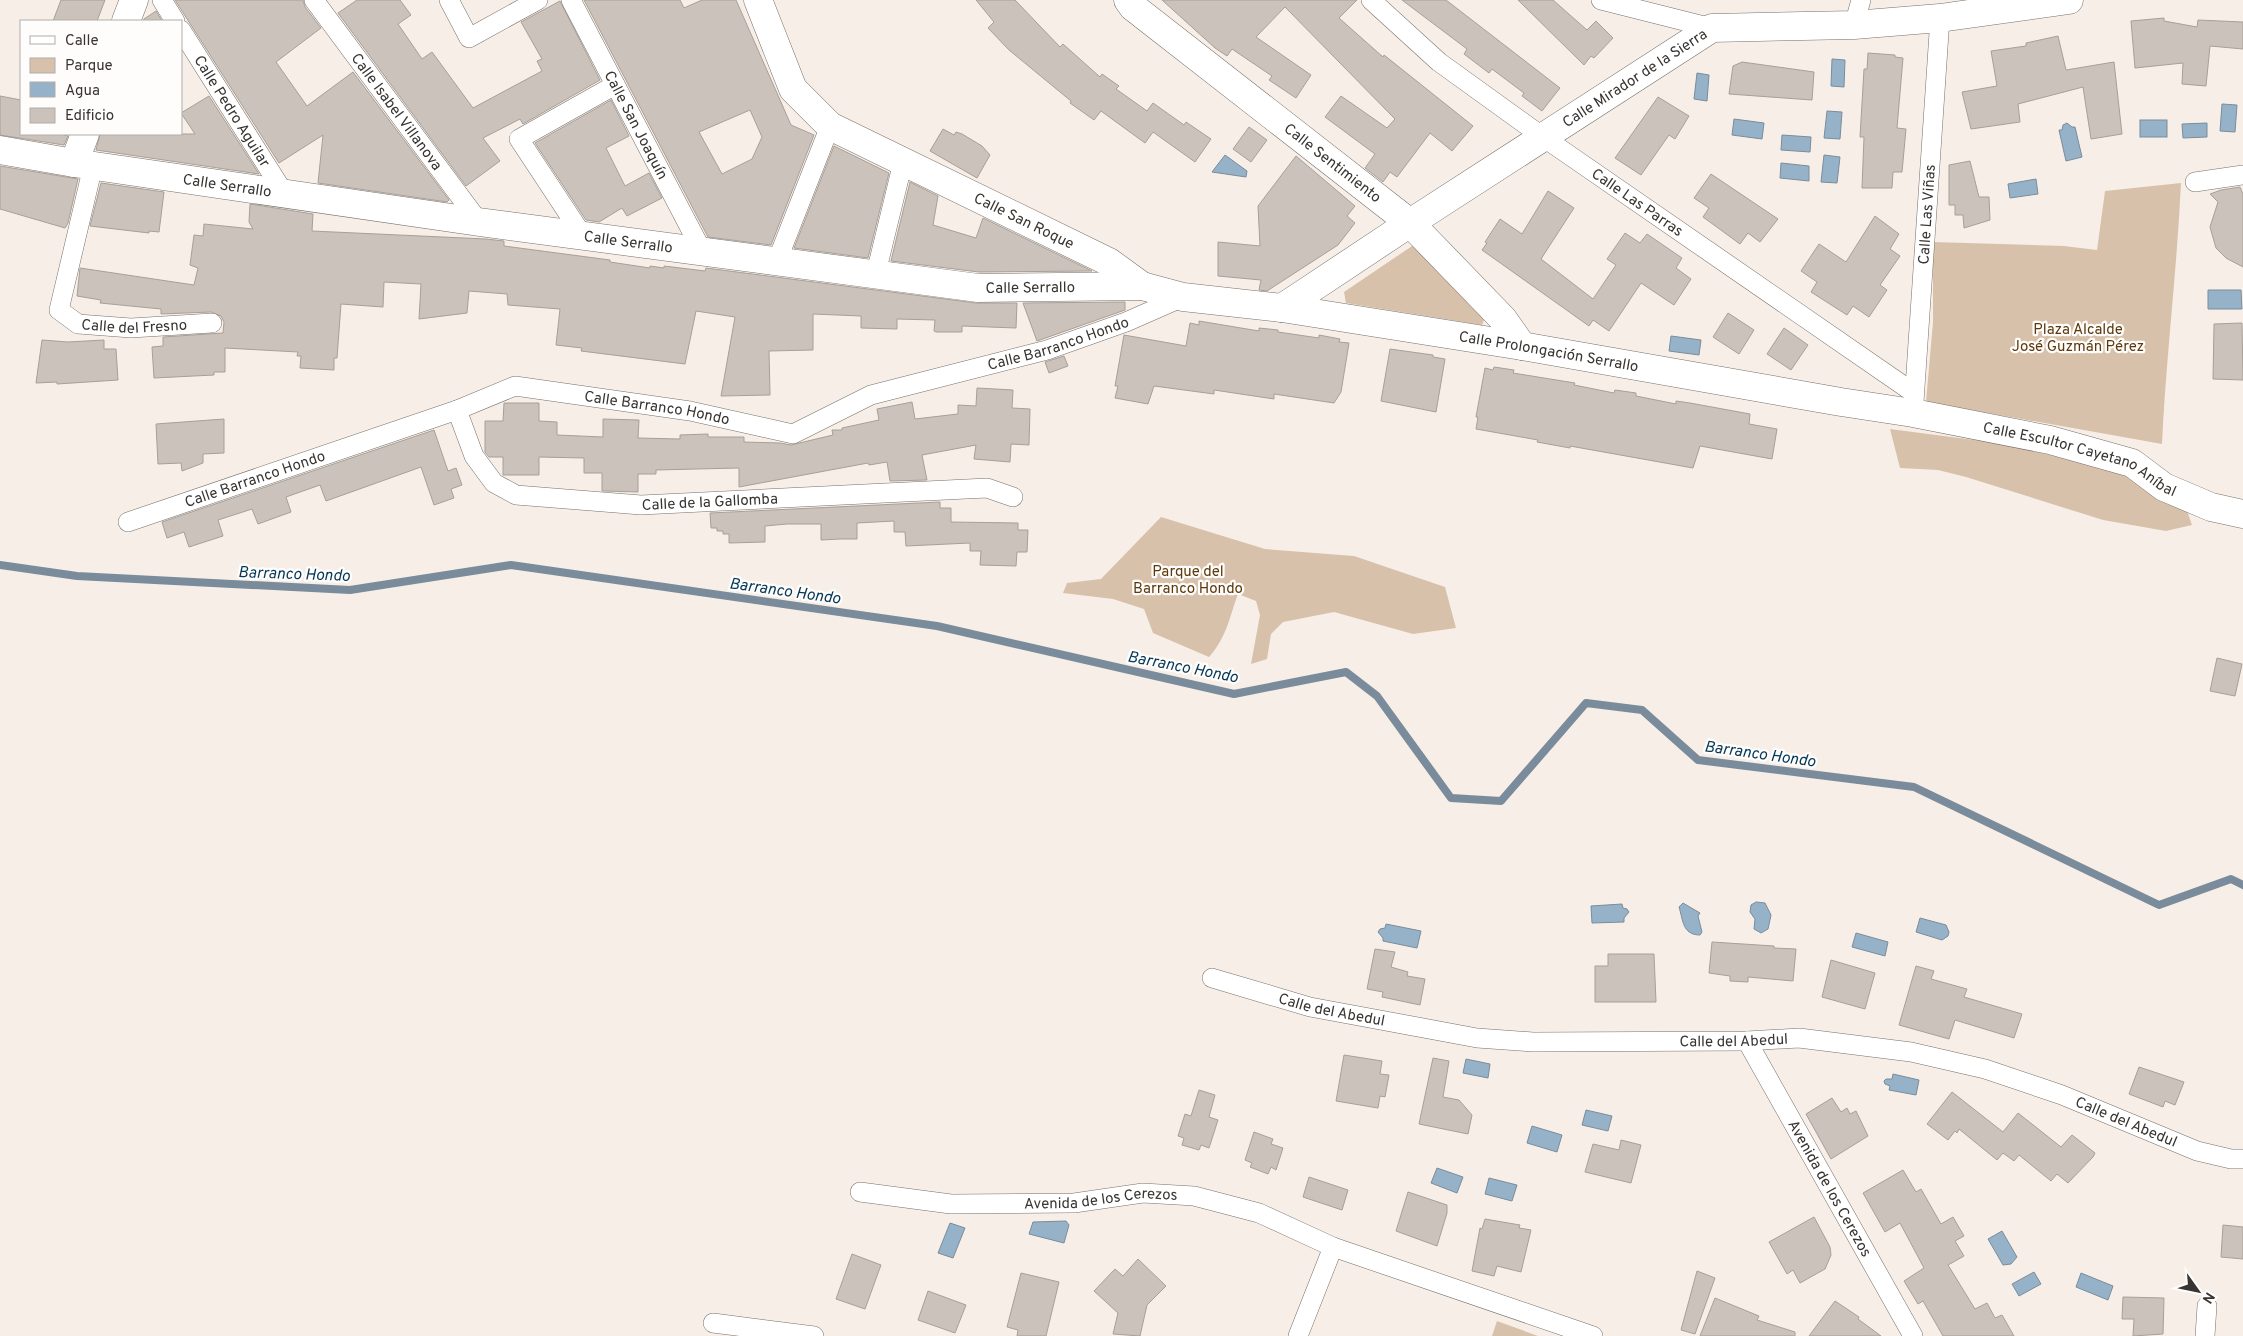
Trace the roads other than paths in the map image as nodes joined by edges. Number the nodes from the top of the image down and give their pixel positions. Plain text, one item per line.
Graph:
1 (134, 0) edge
2 (162, 0) edge
3 (314, 0) edge
4 (449, 0) edge
5 (538, 0) edge
6 (571, 0) edge
7 (758, 0) edge
8 (1128, 0) edge
9 (1371, 0) edge
10 (1601, 0) edge
11 (2069, 0) edge
12 (1858, 12) edge
13 (1940, 18) junction
14 (126, 20) edge
15 (175, 20) edge
16 (1712, 28) junction
17 (182, 32) edge
18 (615, 85) junction
19 (830, 126) junction
20 (84, 135) edge
21 (1543, 137) junction
22 (0, 150) edge
23 (903, 162) junction
24 (83, 165) junction
25 (2243, 175) edge
26 (2195, 182) dead end
27 (284, 193) junction
28 (479, 222) junction
29 (1410, 222) junction
30 (583, 236) junction
31 (702, 251) junction
32 (777, 261) junction
33 (876, 273) junction
34 (1142, 286) junction
35 (1183, 297) junction
36 (1282, 308) junction
37 (212, 323) dead end
38 (1522, 346) junction
39 (1913, 403) junction
40 (457, 410) junction
41 (1013, 497) dead end
42 (2243, 514) edge
43 (128, 522) dead end
44 (1212, 978) dead end
45 (1747, 1041) junction
46 (2243, 1158) edge
47 (860, 1192) dead end
48 (1333, 1247) junction
49 (2208, 1306) dead end
50 (713, 1323) dead end
51 (814, 1336) edge
52 (1298, 1336) edge
53 (1593, 1336) edge
54 (1913, 1336) edge
55 (2205, 1336) edge

1 - 14 street
2 - 15 street
3 - 28 street, Calle Isabel Villanova
4 - 5 street
6 - 18 street, Calle San Joaquín
7 - 19 street, Calle San Roque
8 - 29 street, Calle Sentimiento
9 - 21 street, Calle Las Parras
10 - 16 street
11 - 13 street, Calle Mirador de la Sierra
12 - 13 street, Calle Mirador de la Sierra
12 - 16 street, Calle Mirador de la Sierra
13 - 39 street, Calle Las Viñas
16 - 21 street, Calle Mirador de la Sierra
17 - 27 street, Calle Pedro Aguilar
18 - 30 street
18 - 31 street, Calle San Joaquín
19 - 23 street, Calle San Roque
19 - 32 street
20 - 24 street
21 - 29 street, Calle Mirador de la Sierra
21 - 39 street, Calle Las Parras
22 - 24 street, Calle Serrallo
23 - 33 street
23 - 34 street, Calle San Roque
24 - 27 street, Calle Serrallo
24 - 37 street, Calle del Fresno
25 - 26 street
27 - 28 street, Calle Serrallo
28 - 30 street, Calle Serrallo
29 - 36 street, Calle Mirador de la Sierra
29 - 38 street, Calle Sentimiento
30 - 31 street, Calle Serrallo
31 - 32 street, Calle Serrallo
32 - 33 street, Calle Serrallo
33 - 34 street, Calle Serrallo
34 - 35 street, Calle Serrallo
35 - 36 street, Calle Prolongación Serrallo
35 - 40 street, Calle Barranco Hondo
36 - 38 street, Calle Prolongación Serrallo
38 - 39 street, Calle Prolongación Serrallo
39 - 42 street, Calle Escultor Cayetano Aníbal
40 - 41 street, Calle de la Gallomba
40 - 43 street, Calle Barranco Hondo
44 - 45 street, Calle del Abedul
45 - 46 street, Calle del Abedul
45 - 54 street, Avenida de los Cerezos
47 - 48 street, Avenida de los Cerezos
48 - 52 street
48 - 53 street, Avenida de los Cerezos
49 - 55 street
50 - 51 street

